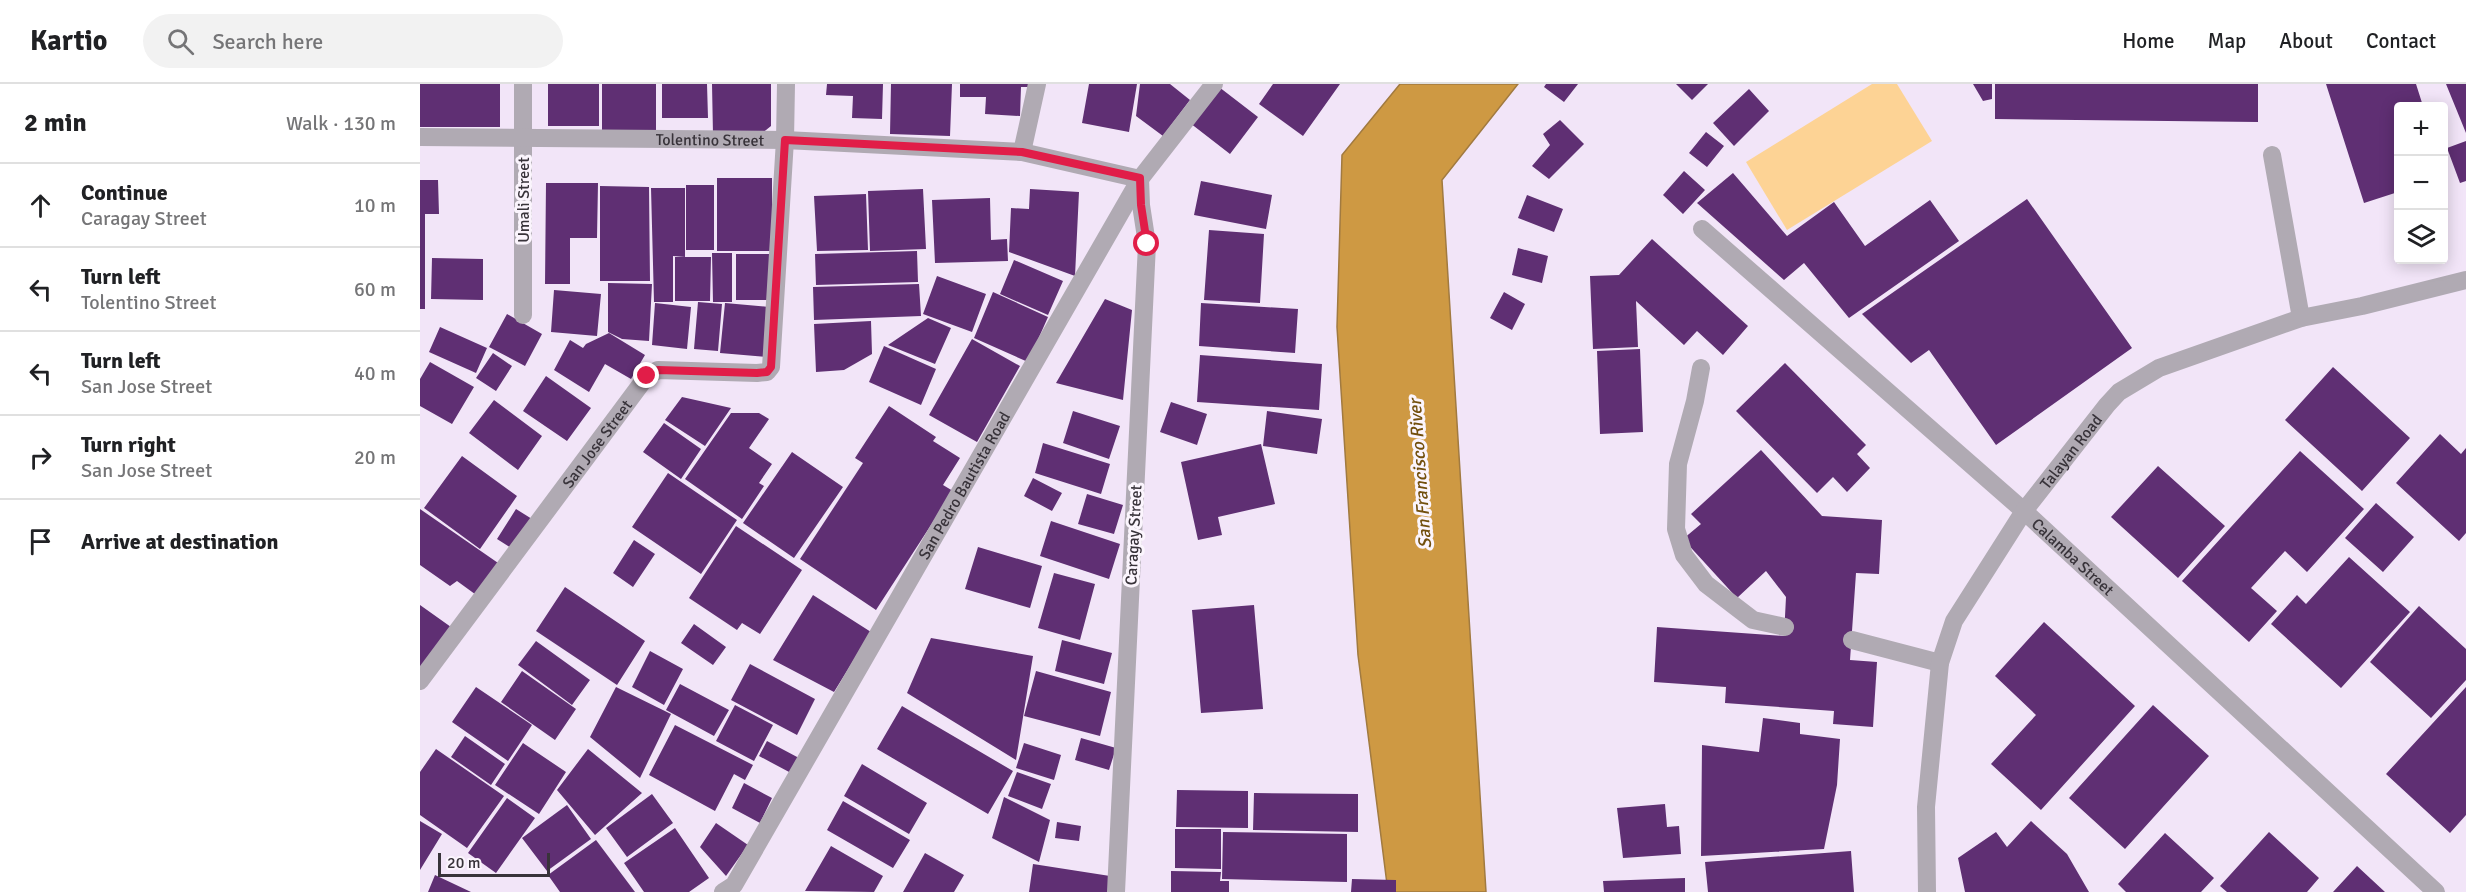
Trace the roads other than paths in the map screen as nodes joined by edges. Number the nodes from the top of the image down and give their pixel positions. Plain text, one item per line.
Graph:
1 (523, 84) edge
2 (786, 84) edge
3 (1037, 84) edge
4 (1214, 84) edge
5 (420, 136) edge
6 (522, 137) junction
7 (785, 140) junction
8 (1022, 152) junction
9 (2272, 155) dead end
10 (1140, 178) junction
11 (1702, 229) dead end
12 (2466, 280) edge
13 (523, 315) dead end
14 (2301, 318) junction
15 (1701, 368) dead end
16 (2024, 511) junction
17 (1785, 627) dead end
18 (1851, 640) dead end
19 (1940, 663) junction
20 (420, 681) edge
21 (734, 890) edge
22 (1116, 892) edge
23 (1927, 892) edge
24 (2436, 892) edge

1 - 6 street, Umali Street
2 - 7 street
3 - 8 street
4 - 10 street, San Pedro Bautista Road
5 - 6 street, Tolentino Street
6 - 7 street, Tolentino Street
6 - 13 street, Umali Street
7 - 8 street, Tolentino Street
7 - 20 street, San Jose Street
8 - 10 street, Tolentino Street
9 - 14 street
10 - 21 street, San Pedro Bautista Road
10 - 22 street, Caragay Street
11 - 16 street, Calamba Street
12 - 14 street, Talayan Road
14 - 16 street, Talayan Road
15 - 17 street
16 - 19 street, Talayan Road
16 - 24 street, Calamba Street
18 - 19 street
19 - 23 street, Talayan Road

